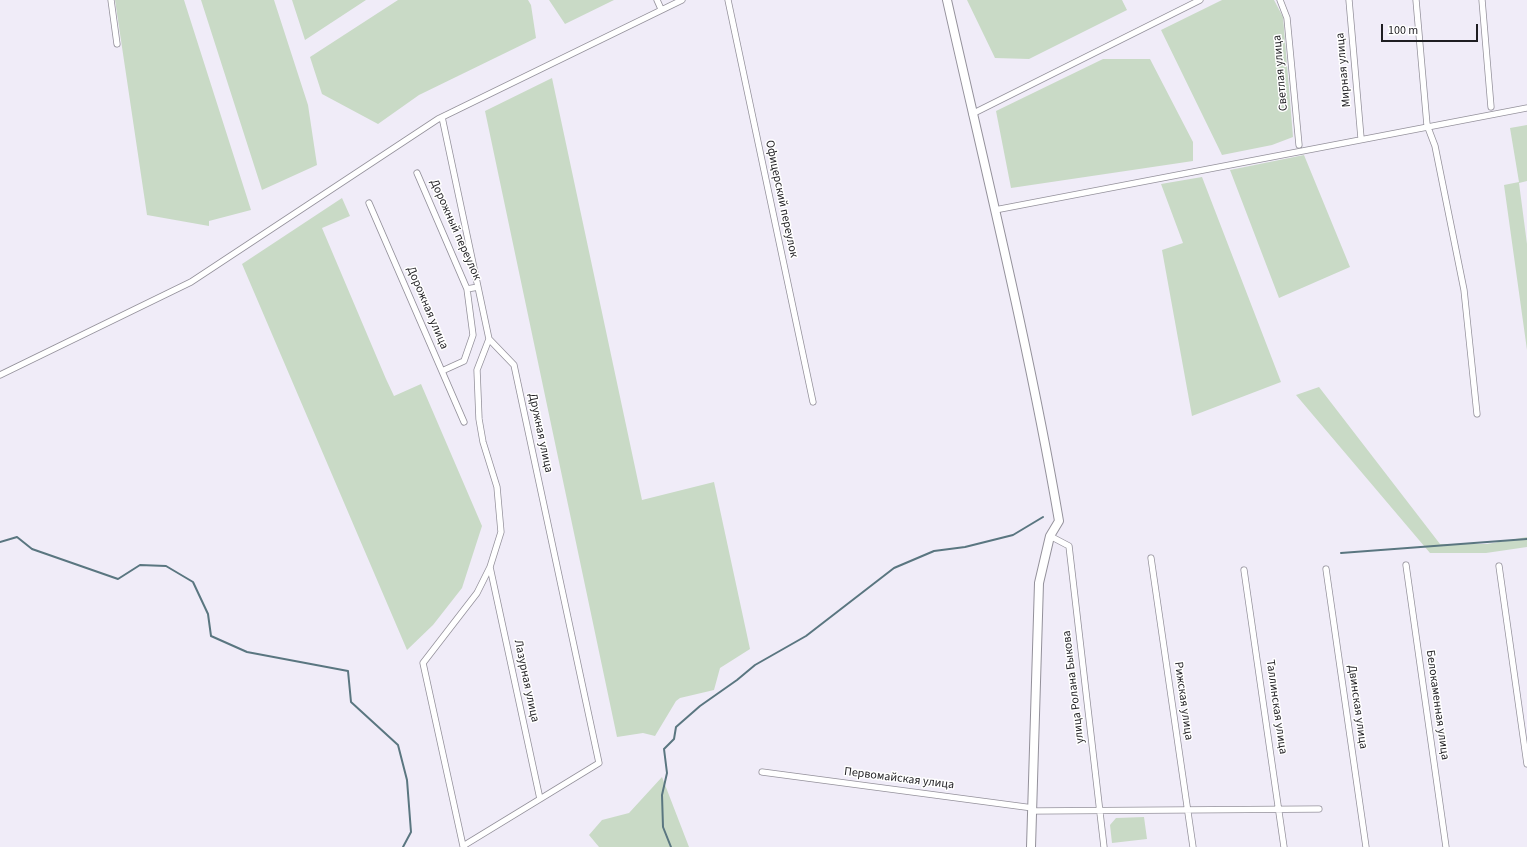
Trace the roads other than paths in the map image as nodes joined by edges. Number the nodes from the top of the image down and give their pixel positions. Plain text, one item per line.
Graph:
1 (110, 0) edge
2 (657, 0) edge
3 (682, 0) edge
4 (728, 0) edge
5 (947, 0) edge
6 (1200, 0) edge
7 (1280, 0) edge
8 (1349, 0) edge
9 (1416, 0) edge
10 (1482, 0) edge
11 (661, 9) junction
12 (117, 44) dead end
13 (1491, 108) dead end
14 (1527, 108) edge
15 (972, 114) junction
16 (442, 117) junction
17 (1361, 138) dead end
18 (1299, 145) dead end
19 (417, 173) dead end
20 (369, 203) dead end
21 (995, 210) junction
22 (478, 287) junction
23 (468, 289) junction
24 (488, 340) junction
25 (442, 371) junction
26 (0, 375) edge
27 (813, 402) dead end
28 (1477, 414) dead end
29 (464, 422) dead end
30 (1050, 536) junction
31 (1151, 558) dead end
32 (1406, 565) dead end
33 (1499, 566) dead end
34 (490, 567) junction
35 (1326, 569) dead end
36 (1244, 570) dead end
37 (1527, 764) edge
38 (762, 772) dead end
39 (540, 799) dead end
40 (1033, 809) junction
41 (1319, 809) dead end
42 (1279, 810) junction
43 (1100, 811) junction
44 (1188, 811) junction
45 (1031, 847) edge
46 (1104, 847) edge
47 (1193, 847) edge
48 (1284, 847) edge
49 (1366, 847) edge
50 (1446, 847) edge

1 - 12 street
2 - 11 street
3 - 11 street
4 - 27 street, Офицерский переулок
5 - 15 street
6 - 15 street
7 - 18 street, Светлая улица
8 - 17 street, Мирная улица
9 - 28 street
10 - 13 street
11 - 16 street
14 - 21 street
15 - 21 street
16 - 22 street
16 - 26 street
19 - 23 street, Дорожный переулок
20 - 25 street, Дорожная улица
21 - 30 street
22 - 23 street, Дорожный переулок
22 - 24 street
23 - 25 street
24 - 34 street
24 - 34 street, Дружная улица
25 - 29 street, Дорожная улица
30 - 40 street
30 - 43 street, улица Ролана Быкова
31 - 44 street, Рижская улица
32 - 50 street, Белокаменная улица
33 - 37 street
34 - 39 street, Лазурная улица
35 - 49 street, Двинская улица
36 - 42 street, Таллинская улица
38 - 40 street, Первомайская улица
40 - 43 street, Первомайская улица
40 - 45 street
41 - 42 street, Первомайская улица
42 - 44 street, Первомайская улица
42 - 48 street, Таллинская улица
43 - 44 street, Первомайская улица
43 - 46 street, улица Ролана Быкова
44 - 47 street, Рижская улица

